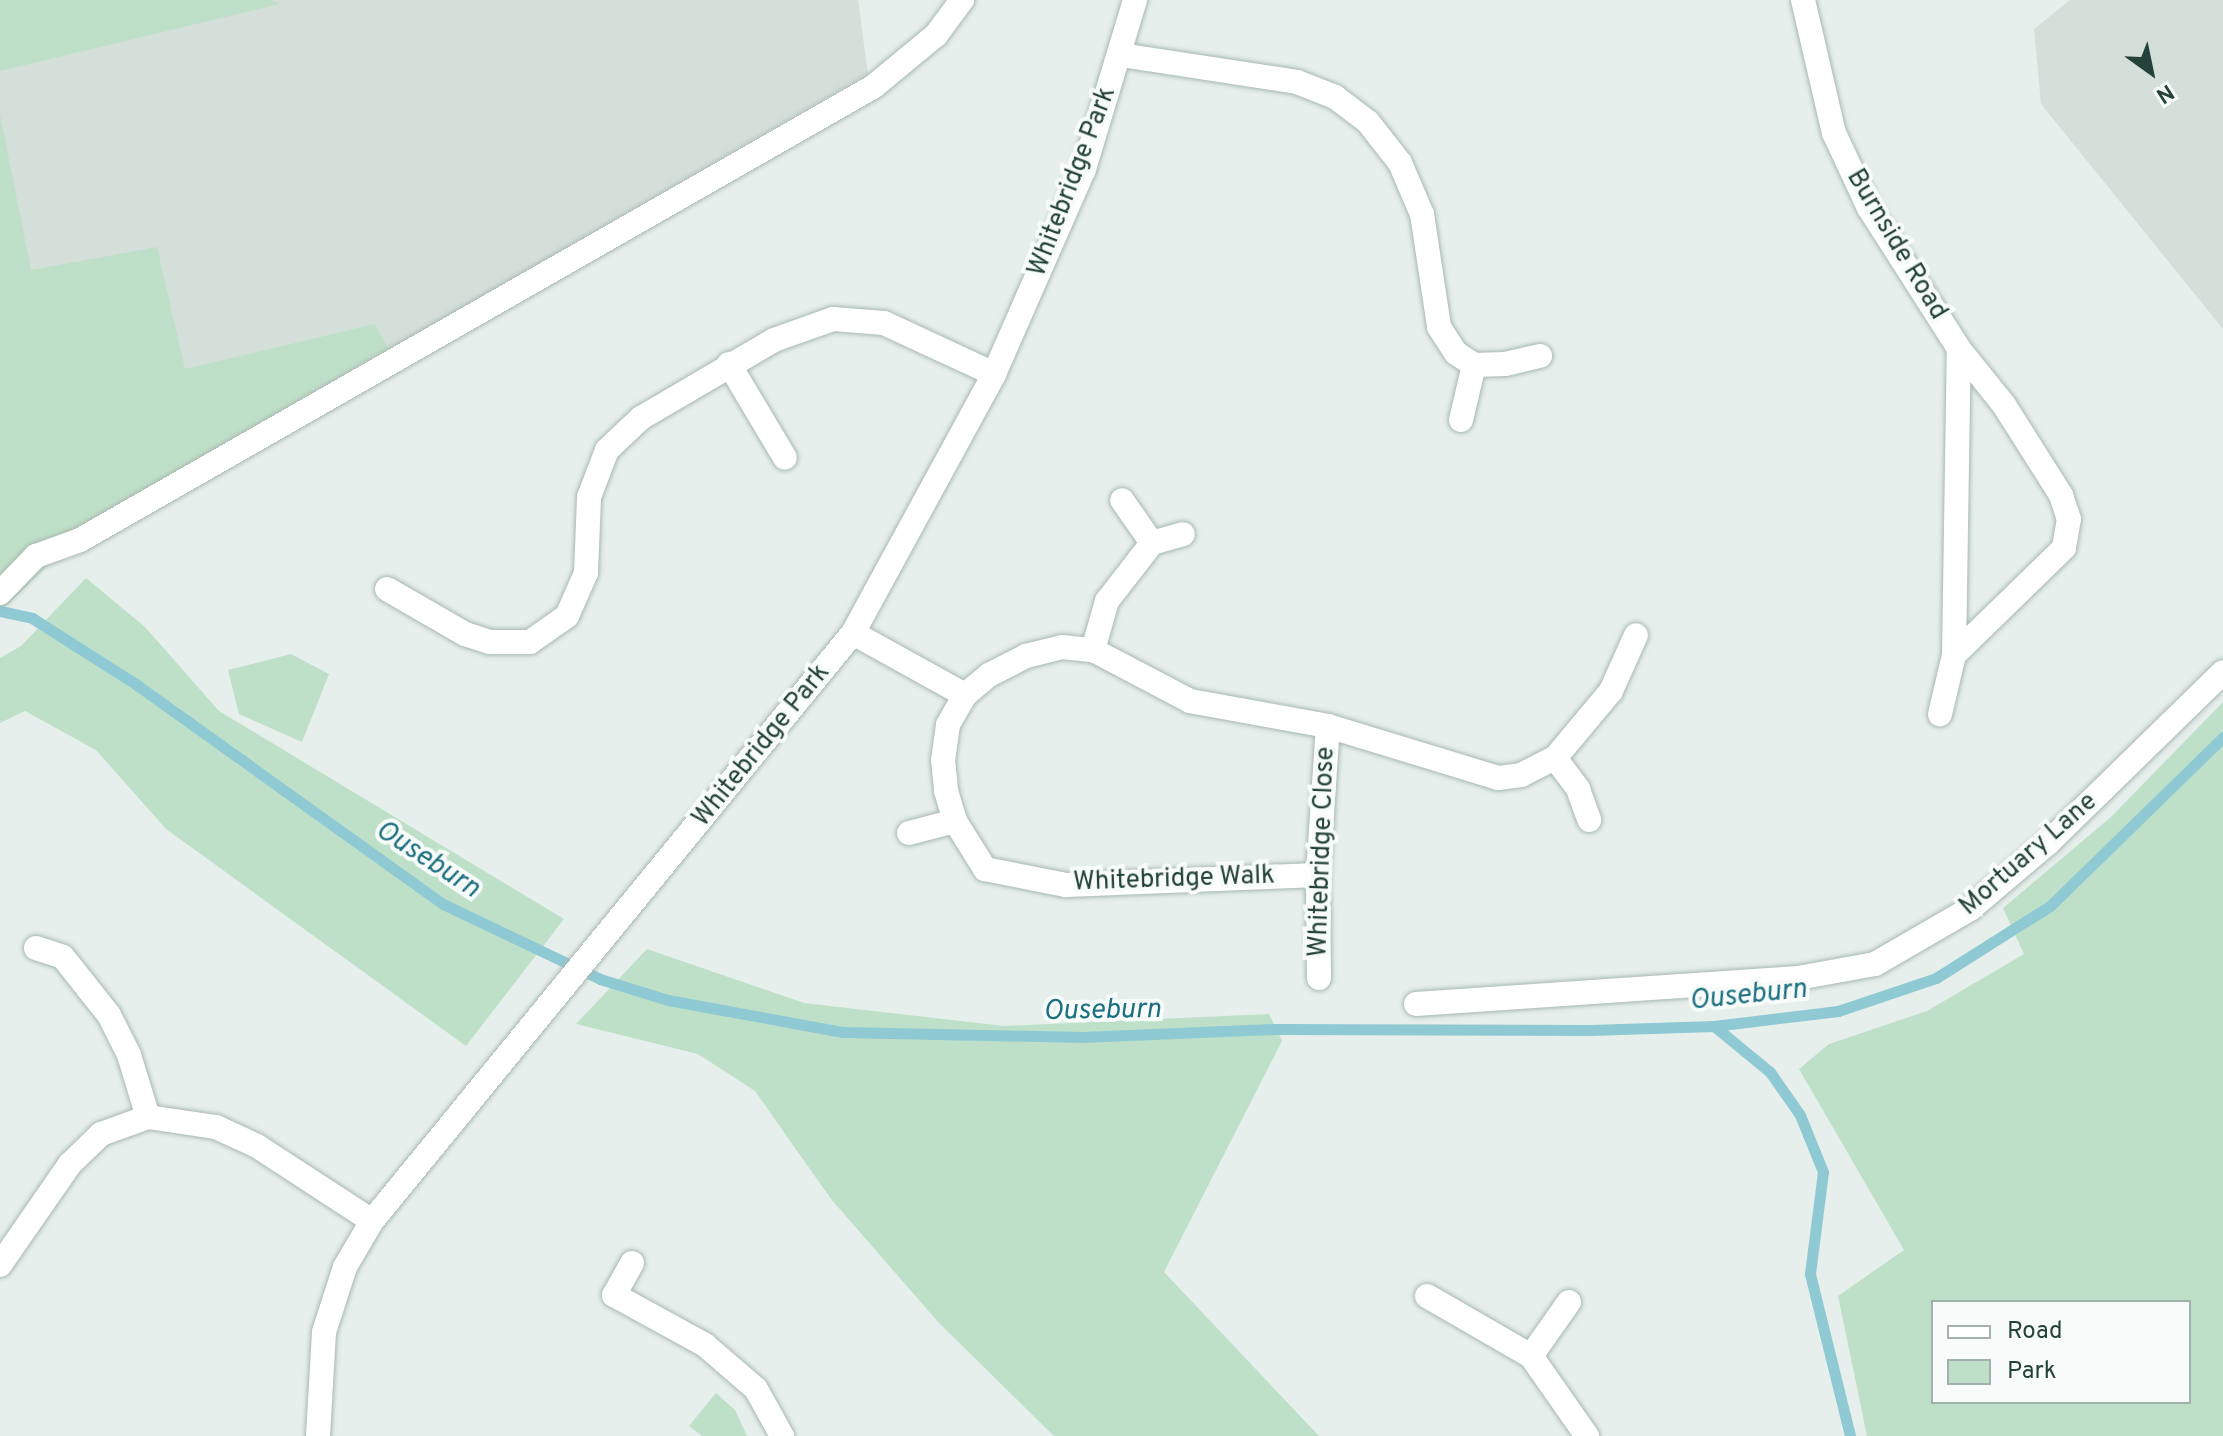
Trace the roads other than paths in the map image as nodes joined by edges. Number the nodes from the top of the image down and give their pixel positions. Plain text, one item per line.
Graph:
1 (962, 0) edge
2 (1135, 0) edge
3 (1803, 0) edge
4 (1121, 55) junction
5 (1959, 349) junction
6 (1540, 356) dead end
7 (729, 364) junction
8 (1474, 365) junction
9 (994, 374) junction
10 (1461, 420) dead end
11 (785, 458) dead end
12 (1122, 500) dead end
13 (1183, 534) dead end
14 (1152, 543) junction
15 (387, 589) dead end
16 (0, 593) edge
17 (853, 633) junction
18 (1636, 635) dead end
19 (1093, 650) junction
20 (1954, 655) junction
21 (2223, 672) edge
22 (965, 695) junction
23 (1940, 714) dead end
24 (1328, 726) junction
25 (1555, 758) junction
26 (1589, 820) dead end
27 (955, 821) junction
28 (909, 833) dead end
29 (985, 869) joint
30 (1318, 875) junction
31 (36, 948) dead end
32 (1319, 978) dead end
33 (1416, 1004) dead end
34 (148, 1117) junction
35 (372, 1221) junction
36 (632, 1263) dead end
37 (0, 1265) edge
38 (1427, 1296) dead end
39 (1569, 1302) dead end
40 (1531, 1356) junction
41 (318, 1436) edge
42 (782, 1436) edge
43 (1587, 1436) edge

1 - 16 street
2 - 4 street, Whitebridge Park
3 - 5 street, Burnside Road
4 - 8 street
4 - 9 street, Whitebridge Park
5 - 20 street, Burnside Road
5 - 20 street, Burnside Road
6 - 8 street
7 - 9 street
7 - 11 street
7 - 15 street
8 - 10 street
9 - 17 street, Whitebridge Park
12 - 14 street
13 - 14 street
14 - 19 street
17 - 22 street
17 - 35 street, Whitebridge Park
18 - 25 street, Whitebridge Close
19 - 22 street, Whitebridge Close
19 - 24 street, Whitebridge Close
20 - 23 street, Burnside Road
21 - 33 street, Mortuary Lane
22 - 27 street, Whitebridge Close
24 - 25 street, Whitebridge Close
24 - 30 street, Whitebridge Close
25 - 26 street
27 - 28 street
27 - 29 street, Whitebridge Close
29 - 30 street, Whitebridge Walk
30 - 32 street, Whitebridge Close
31 - 34 street
34 - 35 street
34 - 37 street
35 - 41 street, Whitebridge Park
36 - 42 street
38 - 40 street
39 - 40 street
40 - 43 street

